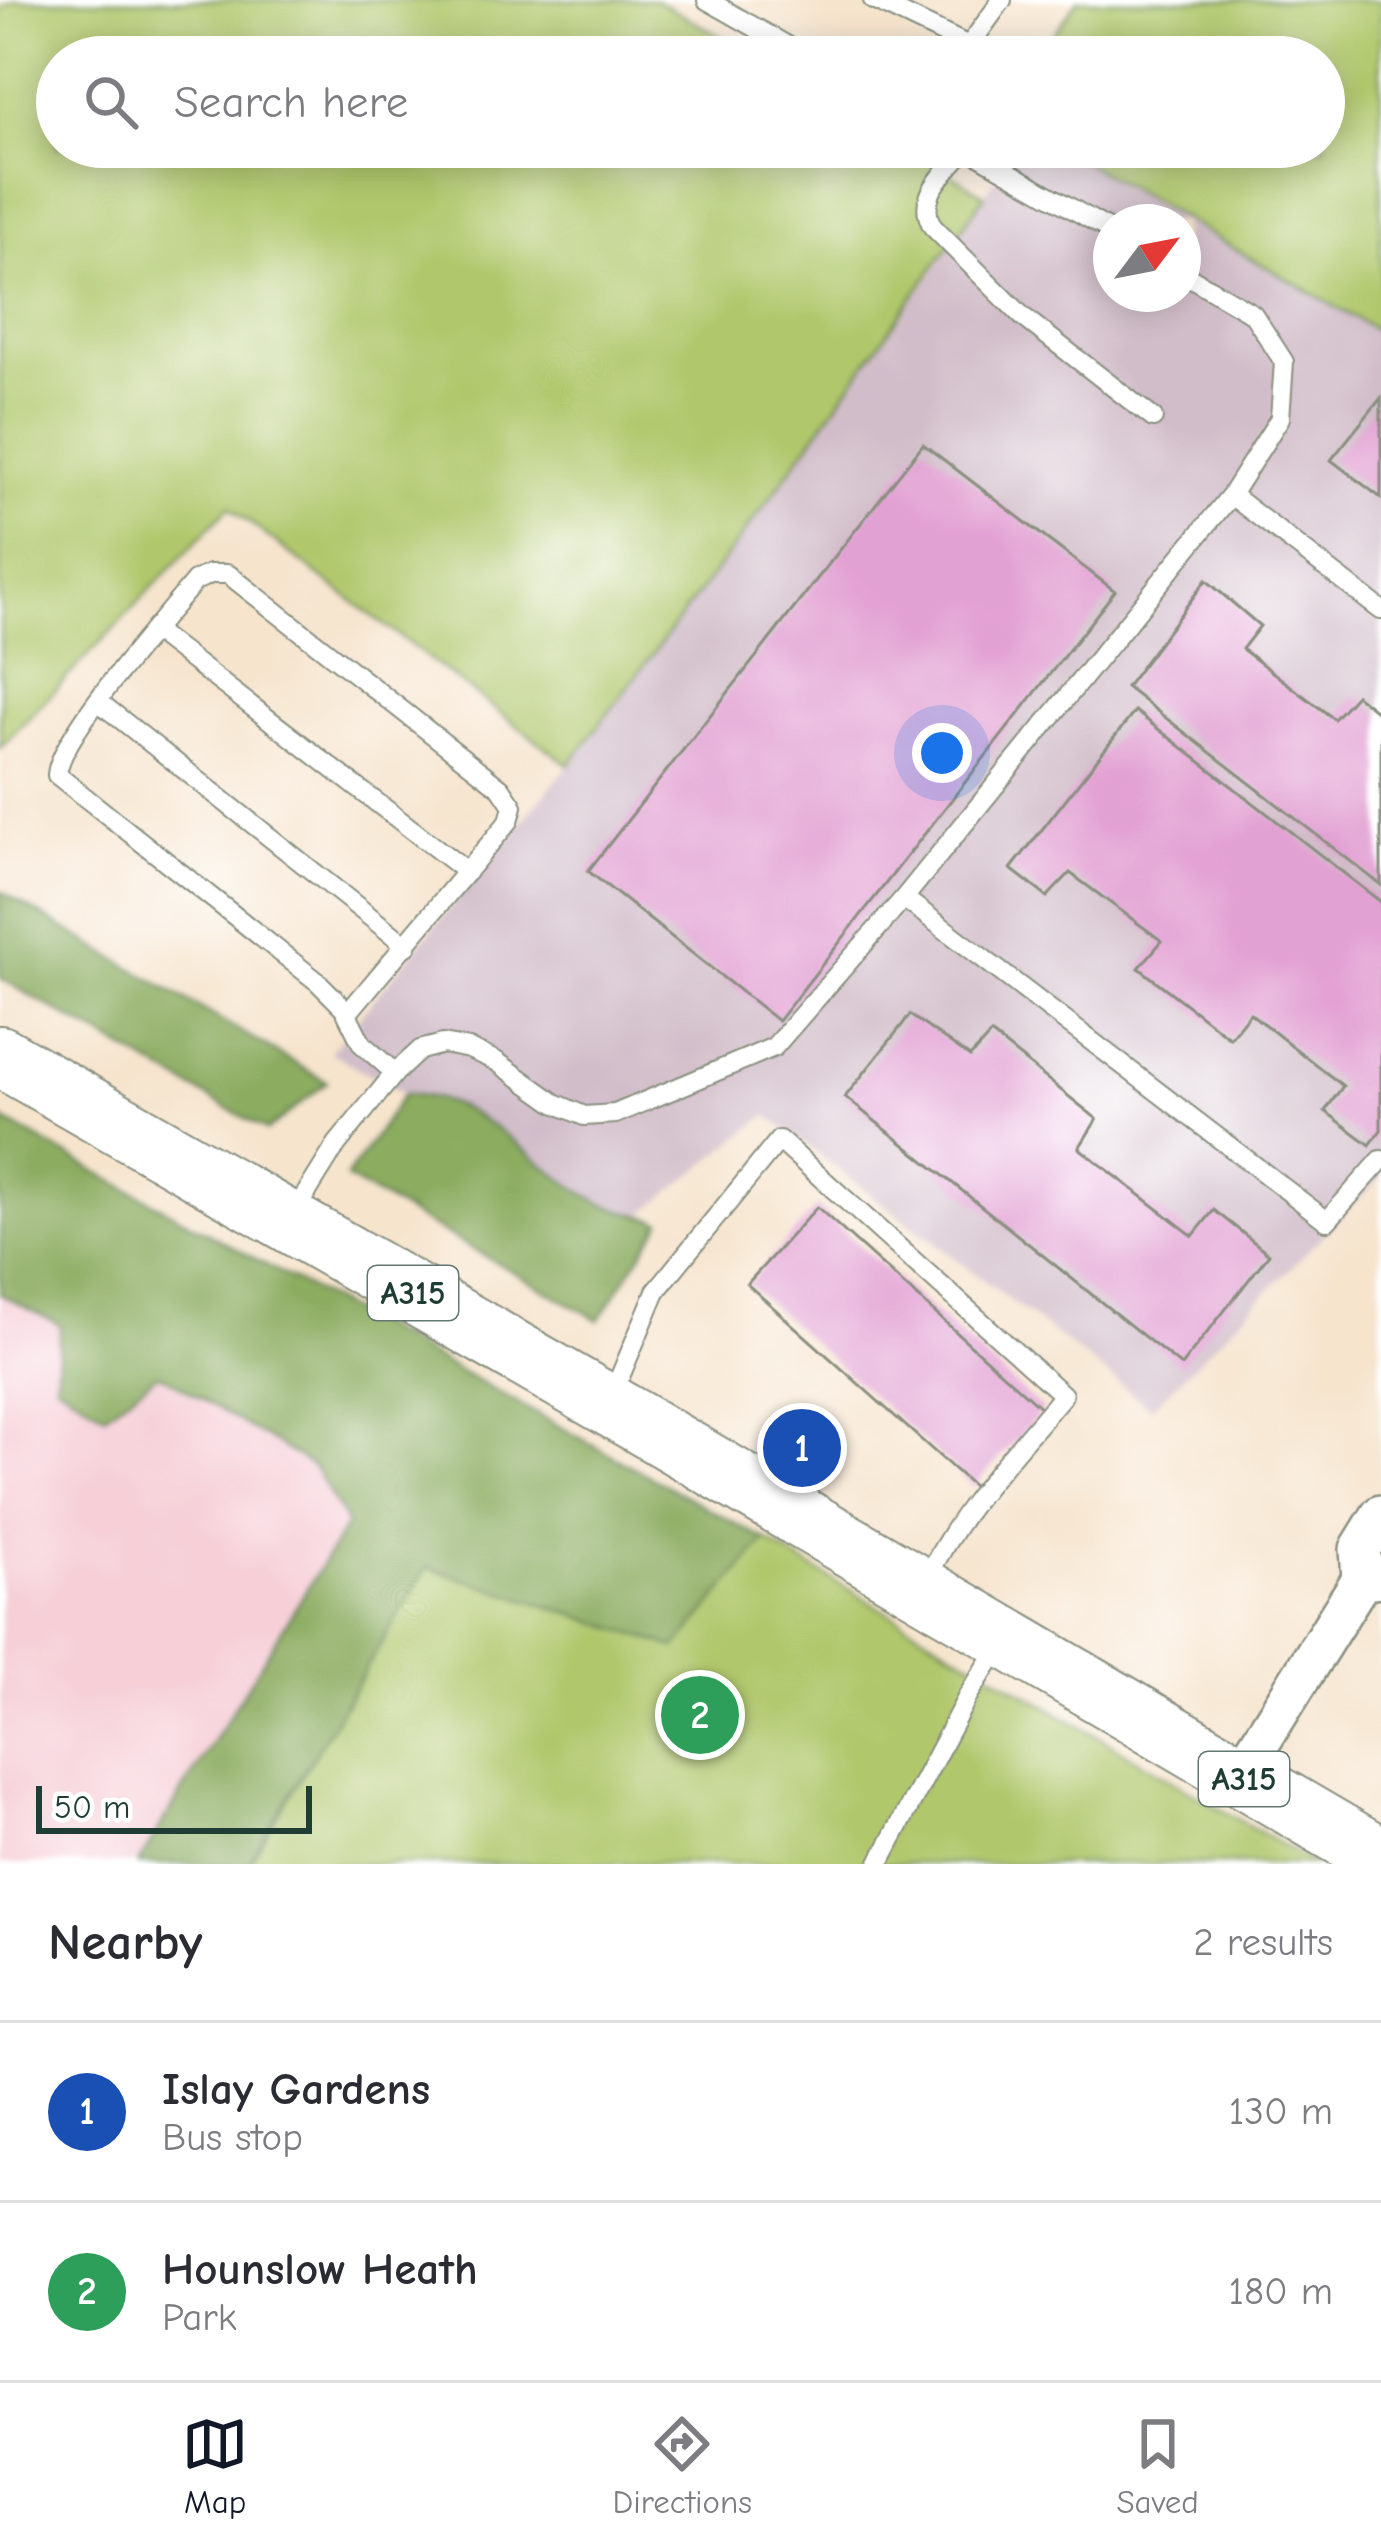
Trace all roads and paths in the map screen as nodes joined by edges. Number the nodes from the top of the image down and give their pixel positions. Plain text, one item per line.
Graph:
1 (707, 0) edge
2 (873, 0) edge
3 (1002, 0) edge
4 (770, 36) edge
5 (948, 36) edge
6 (976, 36) edge
7 (950, 168) edge
8 (1002, 168) edge
9 (1093, 221) edge
10 (1201, 284) edge
11 (1153, 418) dead end
12 (1231, 495) junction
13 (1381, 610) edge
14 (154, 632) junction
15 (99, 702) junction
16 (467, 872) junction
17 (904, 898) junction
18 (406, 946) junction
19 (347, 1014) junction
20 (0, 1056) edge
21 (395, 1073) junction
22 (1381, 1160) edge
23 (288, 1222) junction
24 (608, 1405) junction
25 (1381, 1515) edge
26 (1372, 1578) edge
27 (923, 1588) junction
28 (1005, 1637) junction
29 (1240, 1776) junction
30 (1381, 1858) edge
31 (879, 1864) edge

1 - 4 lane
2 - 5 lane
3 - 6 lane
7 - 11 lane
8 - 9 lane
10 - 12 lane
12 - 13 lane
12 - 17 lane
14 - 15 lane
14 - 16 lane
14 - 16 lane
15 - 18 lane
15 - 19 lane
16 - 18 lane
17 - 21 lane
17 - 22 lane
18 - 19 lane
19 - 21 lane
20 - 23 main road, A315
21 - 23 lane
23 - 24 main road, A315
24 - 27 main road, A315
24 - 27 lane
25 - 26 street
26 - 29 street
27 - 28 main road, A315
28 - 29 main road, A315
28 - 31 lane
29 - 30 main road, A315

